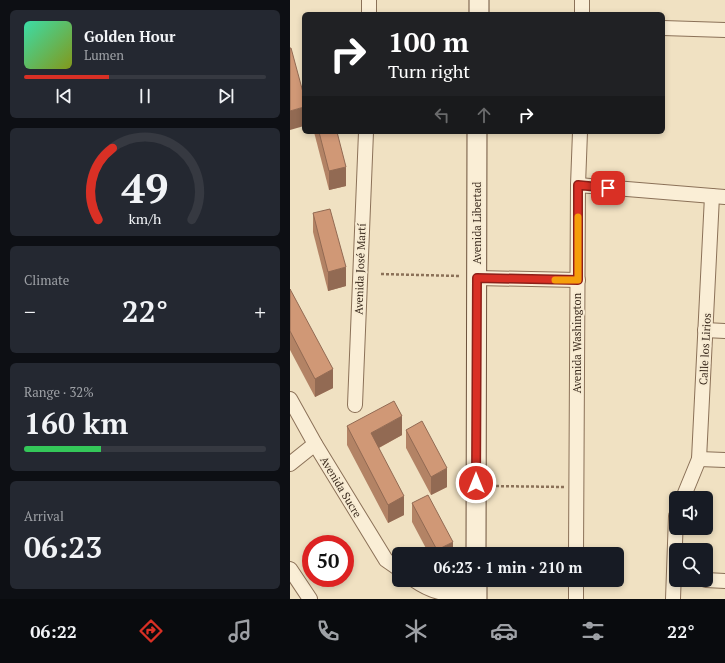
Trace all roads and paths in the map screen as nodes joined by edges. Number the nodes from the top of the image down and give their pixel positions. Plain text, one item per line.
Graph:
1 (369, 0) edge
2 (479, 0) edge
3 (582, 0) edge
4 (369, 12) edge
5 (479, 12) edge
6 (582, 12) edge
7 (665, 28) edge
8 (725, 30) edge
9 (366, 134) edge
10 (478, 134) edge
11 (580, 134) edge
12 (578, 185) junction
13 (718, 197) edge
14 (381, 274) dead end
15 (470, 277) junction
16 (578, 280) junction
17 (705, 330) junction
18 (725, 331) edge
19 (290, 400) edge
20 (355, 405) dead end
21 (314, 444) junction
22 (699, 459) junction
23 (725, 460) edge
24 (290, 464) edge
25 (486, 486) dead end
26 (564, 487) dead end
27 (686, 491) edge
28 (476, 547) edge
29 (576, 547) edge
30 (392, 564) edge
31 (290, 569) edge
32 (713, 580) edge
33 (725, 581) edge
34 (424, 587) edge
35 (576, 587) edge
36 (674, 587) edge
37 (477, 591) edge
38 (310, 599) edge
39 (576, 599) edge
40 (673, 599) edge

1 - 4 street
2 - 5 main road
3 - 6 street
7 - 8 street
9 - 20 street, Avenida José Martí
10 - 15 main road, Avenida Libertad
11 - 12 street, Avenida Washington
12 - 13 street
12 - 16 street, Avenida Washington
13 - 17 street, Calle los Lirios
14 - 15 path
15 - 16 street
15 - 28 main road, Avenida Libertad
16 - 29 street, Avenida Washington
17 - 18 street
17 - 22 street, Calle los Lirios
19 - 21 street, Avenida Sucre
21 - 24 street
21 - 30 street, Avenida Sucre
22 - 23 street
22 - 27 street, Calle los Lirios
25 - 26 path
31 - 38 street
32 - 33 street
34 - 37 street
35 - 39 street
36 - 40 street

